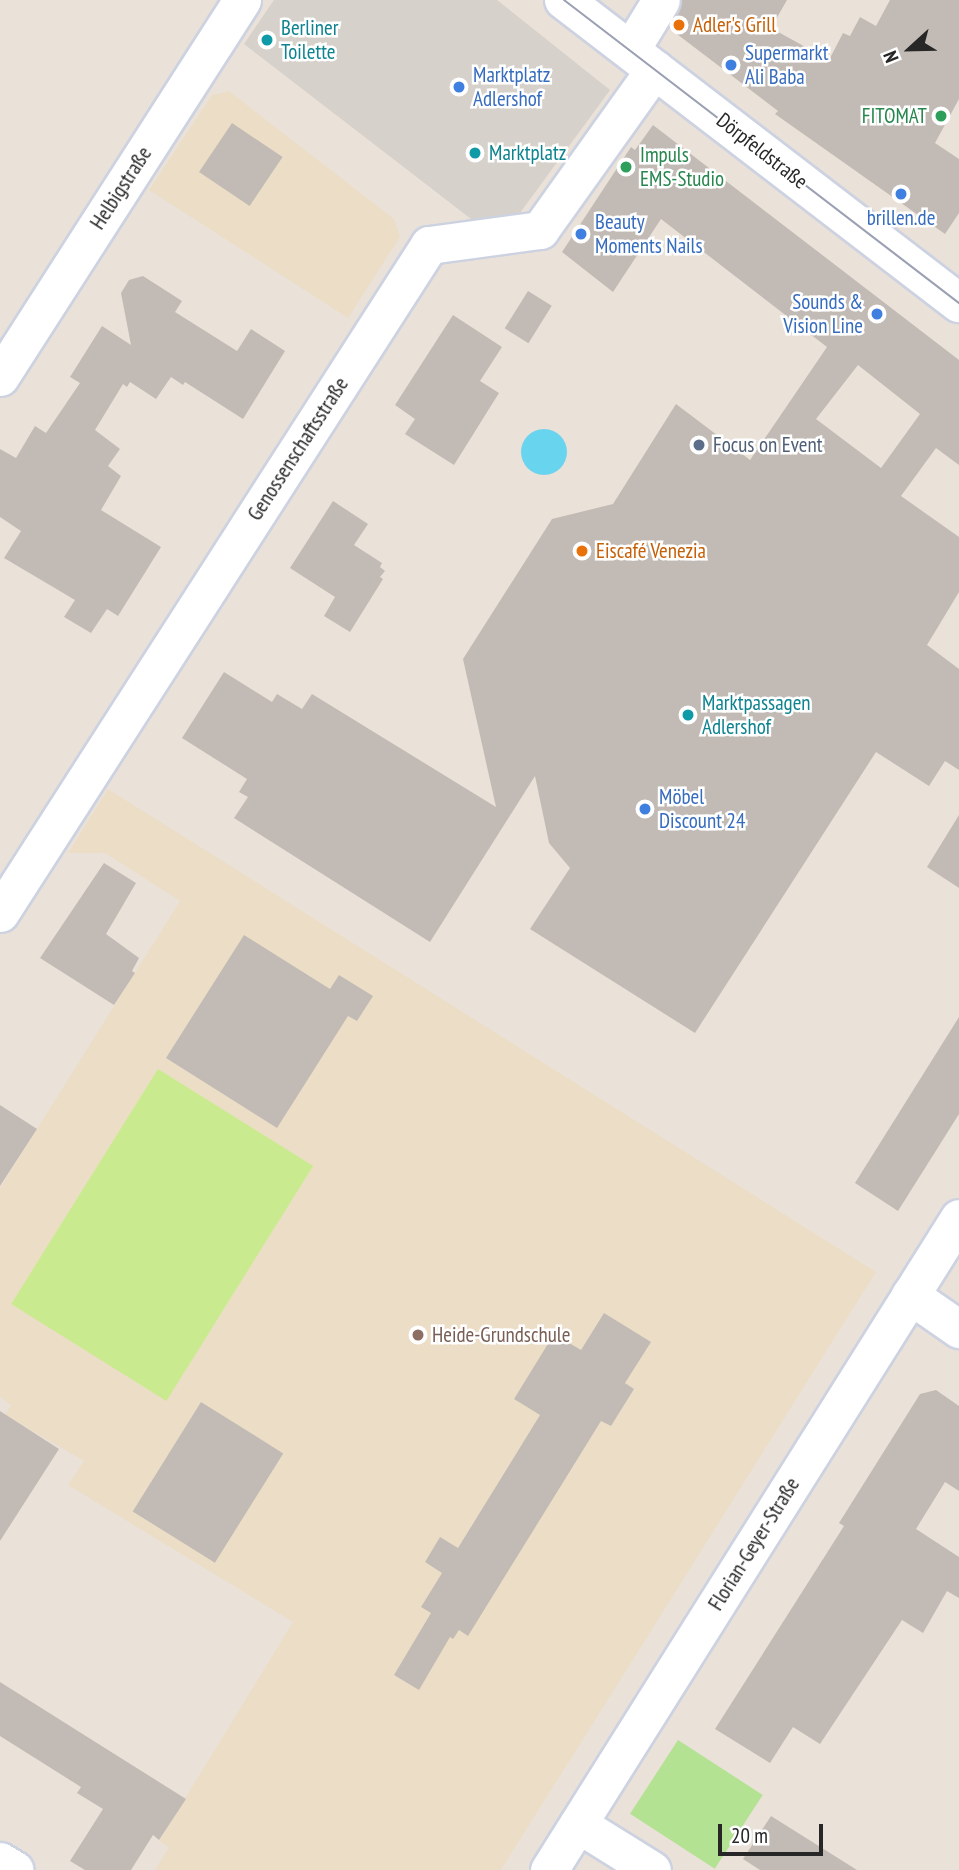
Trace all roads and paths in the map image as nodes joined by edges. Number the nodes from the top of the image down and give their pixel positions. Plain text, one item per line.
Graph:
1 (242, 0) edge
2 (564, 0) edge
3 (661, 0) edge
4 (643, 59) junction
5 (959, 303) edge
6 (0, 377) edge
7 (0, 913) edge
8 (959, 1218) edge
9 (910, 1296) junction
10 (959, 1329) edge
11 (578, 1824) junction
12 (0, 1861) edge
13 (15, 1870) edge
14 (549, 1870) edge
15 (652, 1870) edge

1 - 6 street, Helbigstraße
2 - 4 street, Dörpfeldstraße
3 - 4 street, Genossenschaftsstraße
4 - 5 street, Dörpfeldstraße
4 - 7 street, Genossenschaftsstraße
8 - 9 street, Florian-Geyer-Straße
9 - 10 street
9 - 11 street, Florian-Geyer-Straße
11 - 14 street, Florian-Geyer-Straße
11 - 15 street
12 - 13 street

